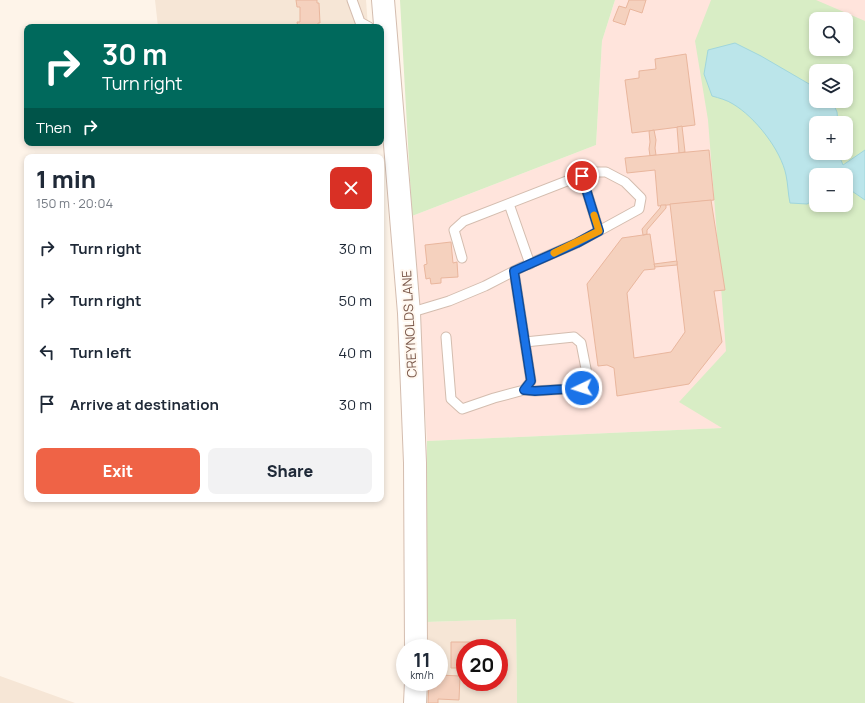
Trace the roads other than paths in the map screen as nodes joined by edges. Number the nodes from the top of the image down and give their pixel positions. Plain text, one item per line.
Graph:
1 (352, 0) edge
2 (383, 0) edge
3 (363, 24) edge
4 (380, 24) edge
5 (384, 80) edge
6 (582, 176) junction
7 (509, 204) junction
8 (599, 231) junction
9 (462, 258) dead end
10 (530, 264) junction
11 (514, 271) junction
12 (409, 313) junction
13 (446, 337) dead end
14 (525, 342) junction
15 (524, 390) junction
16 (416, 639) edge
17 (416, 691) edge
18 (415, 703) edge

1 - 3 lane
2 - 4 street, CREYNOLDS LANE
5 - 12 street, CREYNOLDS LANE
6 - 7 lane
6 - 8 lane
6 - 8 lane
7 - 9 lane
7 - 10 lane
8 - 10 lane
10 - 11 lane
11 - 12 lane
11 - 14 lane
12 - 16 street, CREYNOLDS LANE
13 - 15 lane
14 - 15 lane
14 - 15 lane
17 - 18 street

